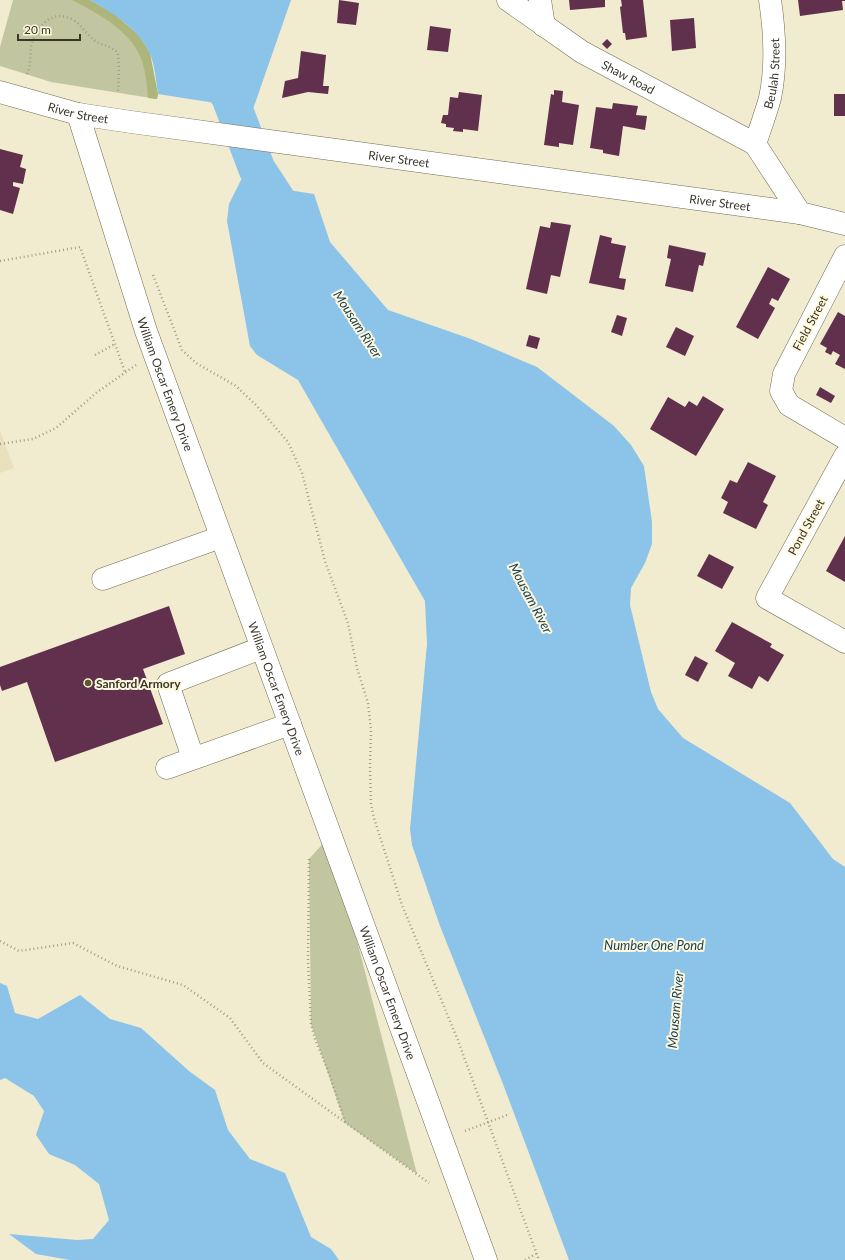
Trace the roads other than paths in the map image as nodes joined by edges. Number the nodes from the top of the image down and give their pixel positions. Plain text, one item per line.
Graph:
1 (508, 0) edge
2 (540, 0) edge
3 (770, 0) edge
4 (544, 26) junction
5 (0, 92) edge
6 (78, 114) junction
7 (755, 144) junction
8 (800, 213) junction
9 (845, 224) edge
10 (845, 256) edge
11 (845, 438) edge
12 (845, 456) edge
13 (220, 537) junction
14 (103, 579) dead end
15 (845, 642) edge
16 (261, 648) junction
17 (290, 724) junction
18 (193, 758) junction
19 (167, 768) dead end
20 (486, 1260) edge

1 - 4 street, Shaw Road
2 - 4 street
3 - 7 street, Beulah Street
4 - 7 street, Shaw Road
5 - 6 street, River Street
6 - 8 street, River Street
6 - 13 street, William Oscar Emery Drive
7 - 8 street
8 - 9 street, River Street
10 - 11 street, Field Street
12 - 15 street, Pond Street
13 - 14 street
13 - 16 street, William Oscar Emery Drive
16 - 17 street, William Oscar Emery Drive
16 - 18 street
17 - 18 street
17 - 20 street, William Oscar Emery Drive
18 - 19 street

